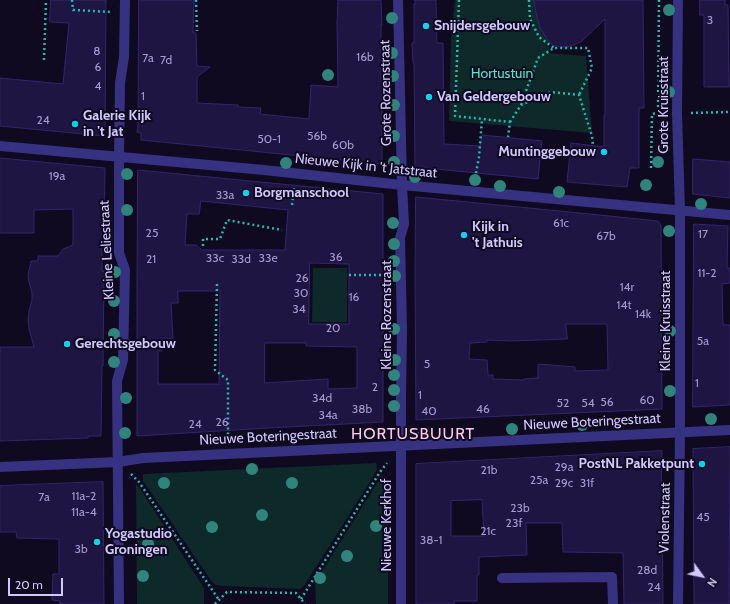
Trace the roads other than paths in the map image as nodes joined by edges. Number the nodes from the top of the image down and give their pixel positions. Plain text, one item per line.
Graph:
1 (125, 0) edge
2 (398, 0) edge
3 (678, 0) edge
4 (0, 146) edge
5 (119, 157) junction
6 (402, 185) junction
7 (680, 210) junction
8 (730, 215) edge
9 (730, 430) edge
10 (680, 432) junction
11 (400, 445) junction
12 (118, 462) junction
13 (0, 467) edge
14 (502, 578) dead end
15 (119, 604) edge
16 (401, 604) edge
17 (612, 604) edge
18 (678, 604) edge

1 - 5 street, Kleine Leliestraat
2 - 6 street, Grote Rozenstraat
3 - 7 street, Grote Kruisstraat
4 - 5 street, Nieuwe Kijk in 't Jatstraat
5 - 6 street, Nieuwe Kijk in 't Jatstraat
5 - 12 street, Kleine Leliestraat
6 - 7 street, Nieuwe Kijk in 't Jatstraat
6 - 11 street, Kleine Rozenstraat
7 - 8 street, Nieuwe Kijk in 't Jatstraat
7 - 10 street, Kleine Kruisstraat
9 - 10 street, Nieuwe Boteringestraat
10 - 11 street, Nieuwe Boteringestraat
10 - 18 street, Violenstraat
11 - 12 street, Nieuwe Boteringestraat
11 - 16 street, Nieuwe Kerkhof
12 - 13 street, Nieuwe Boteringestraat
12 - 15 street
14 - 17 street

